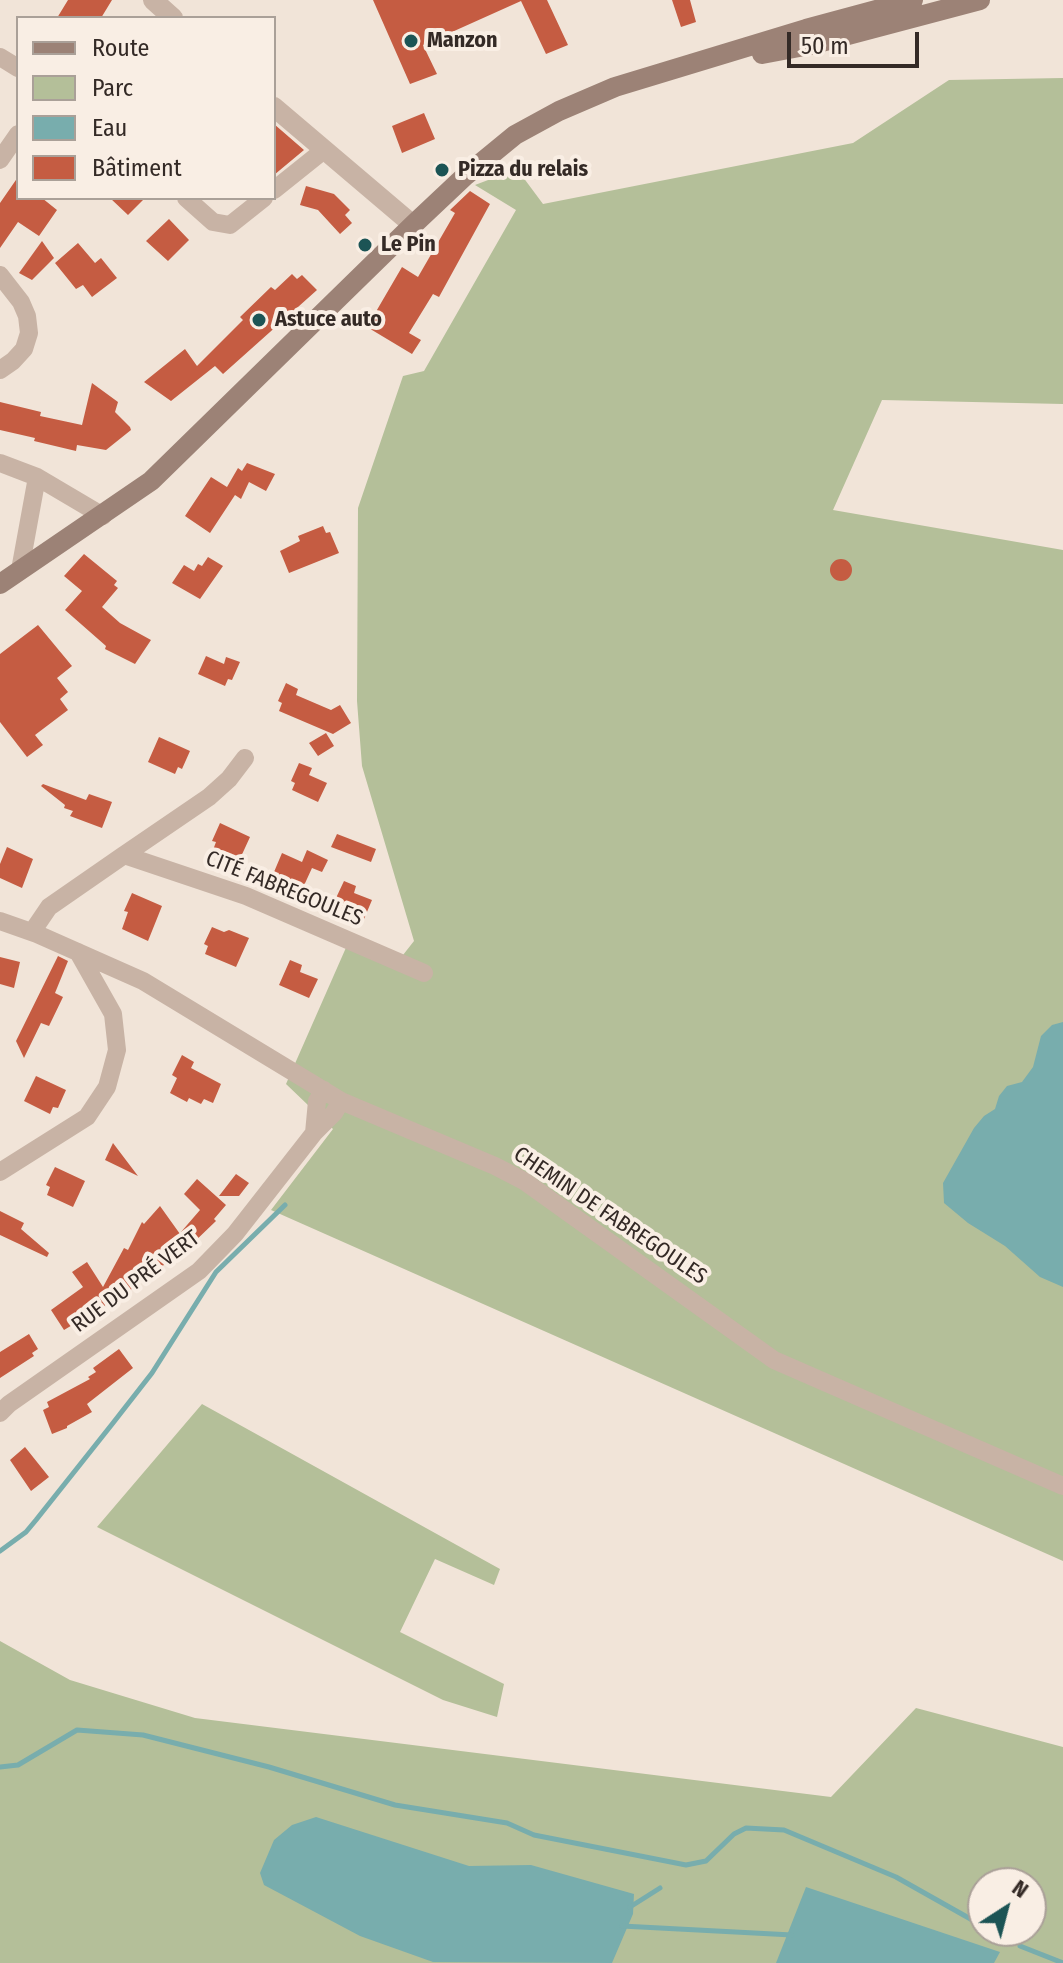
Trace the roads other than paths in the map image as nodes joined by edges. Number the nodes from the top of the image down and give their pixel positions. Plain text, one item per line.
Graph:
1 (153, 0) edge
2 (913, 0) edge
3 (980, 0) edge
4 (171, 16) edge
5 (656, 75) junction
6 (276, 109) edge
7 (16, 137) edge
8 (324, 150) junction
9 (0, 160) edge
10 (276, 188) edge
11 (188, 200) edge
12 (261, 200) edge
13 (413, 225) junction
14 (0, 275) edge
15 (0, 370) edge
16 (0, 463) edge
17 (37, 477) junction
18 (103, 516) junction
19 (20, 570) junction
20 (0, 584) edge
21 (245, 758) dead end
22 (124, 855) junction
23 (0, 921) edge
24 (32, 932) junction
25 (78, 952) junction
26 (424, 973) dead end
27 (324, 1090) junction
28 (341, 1101) junction
29 (314, 1133) junction
30 (0, 1172) edge
31 (0, 1413) edge
32 (1063, 1486) edge

1 - 4 street
2 - 5 main road
3 - 5 main road
5 - 13 main road
6 - 8 street
7 - 9 street
8 - 10 street
8 - 13 street
11 - 12 street
13 - 18 main road
14 - 15 street
16 - 17 street
17 - 18 street
17 - 19 street
18 - 19 main road
19 - 20 main road
21 - 22 street
22 - 24 street
22 - 26 street, CITÉ FABREGOULES
23 - 24 street, CHEMIN DE FABREGOULES
24 - 25 street, CHEMIN DE FABREGOULES
25 - 27 street, CHEMIN DE FABREGOULES
25 - 30 street
27 - 28 street, CHEMIN DE FABREGOULES
27 - 29 street, RUE DU PRÉ VERT
28 - 29 street, RUE DU PRÉ VERT
28 - 32 street, CHEMIN DE FABREGOULES
29 - 31 street, RUE DU PRÉ VERT

